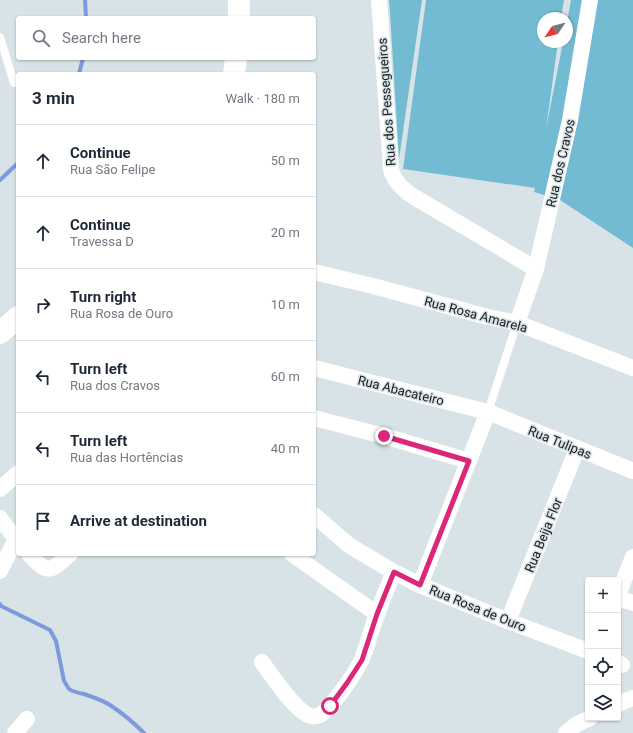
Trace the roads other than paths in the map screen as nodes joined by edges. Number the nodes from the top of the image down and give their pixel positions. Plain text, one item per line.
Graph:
1 (238, 0) edge
2 (379, 0) edge
3 (590, 0) edge
4 (239, 16) edge
5 (0, 37) edge
6 (236, 60) edge
7 (234, 72) edge
8 (14, 83) dead end
9 (536, 269) junction
10 (316, 272) edge
11 (16, 319) edge
12 (517, 323) junction
13 (0, 333) edge
14 (633, 368) edge
15 (316, 369) edge
16 (488, 412) junction
17 (316, 419) edge
18 (577, 449) junction
19 (469, 461) junction
20 (633, 471) edge
21 (16, 475) edge
22 (0, 490) edge
23 (316, 517) edge
24 (0, 518) edge
25 (16, 539) edge
26 (16, 542) edge
27 (31, 556) edge
28 (68, 556) edge
29 (295, 556) edge
30 (633, 558) edge
31 (0, 571) edge
32 (394, 572) junction
33 (420, 585) junction
34 (621, 588) edge
35 (621, 597) edge
36 (633, 603) edge
37 (377, 614) junction
38 (508, 621) junction
39 (585, 650) edge
40 (262, 662) dead end
41 (633, 698) edge
42 (621, 703) edge
43 (27, 719) dead end
44 (585, 720) edge
45 (15, 733) edge
46 (566, 733) edge

1 - 4 main road
2 - 9 street, Rua dos Pessegueiros
3 - 9 street, Rua dos Cravos
5 - 8 lane
6 - 7 main road
9 - 12 street, Rua dos Cravos
10 - 12 street, Rua Rosa Amarela
11 - 13 main road
12 - 14 street, Rua Rosa Amarela
12 - 16 lane
15 - 16 street, Rua Abacateiro
16 - 18 street, Rua Tulipas
16 - 19 street
17 - 19 street
18 - 20 street, Rua Tulipas
18 - 38 street, Rua Beija Flor
19 - 33 street
21 - 22 street
23 - 32 street, Rua Rosa de Ouro
24 - 25 street
26 - 31 street
27 - 28 street
29 - 37 street
30 - 34 street
32 - 33 street, Rua Rosa de Ouro
32 - 37 street
33 - 38 street, Rua Rosa de Ouro
35 - 36 street
37 - 40 street
38 - 39 street, Rua Rosa de Ouro
41 - 42 street
43 - 45 street
44 - 46 street

